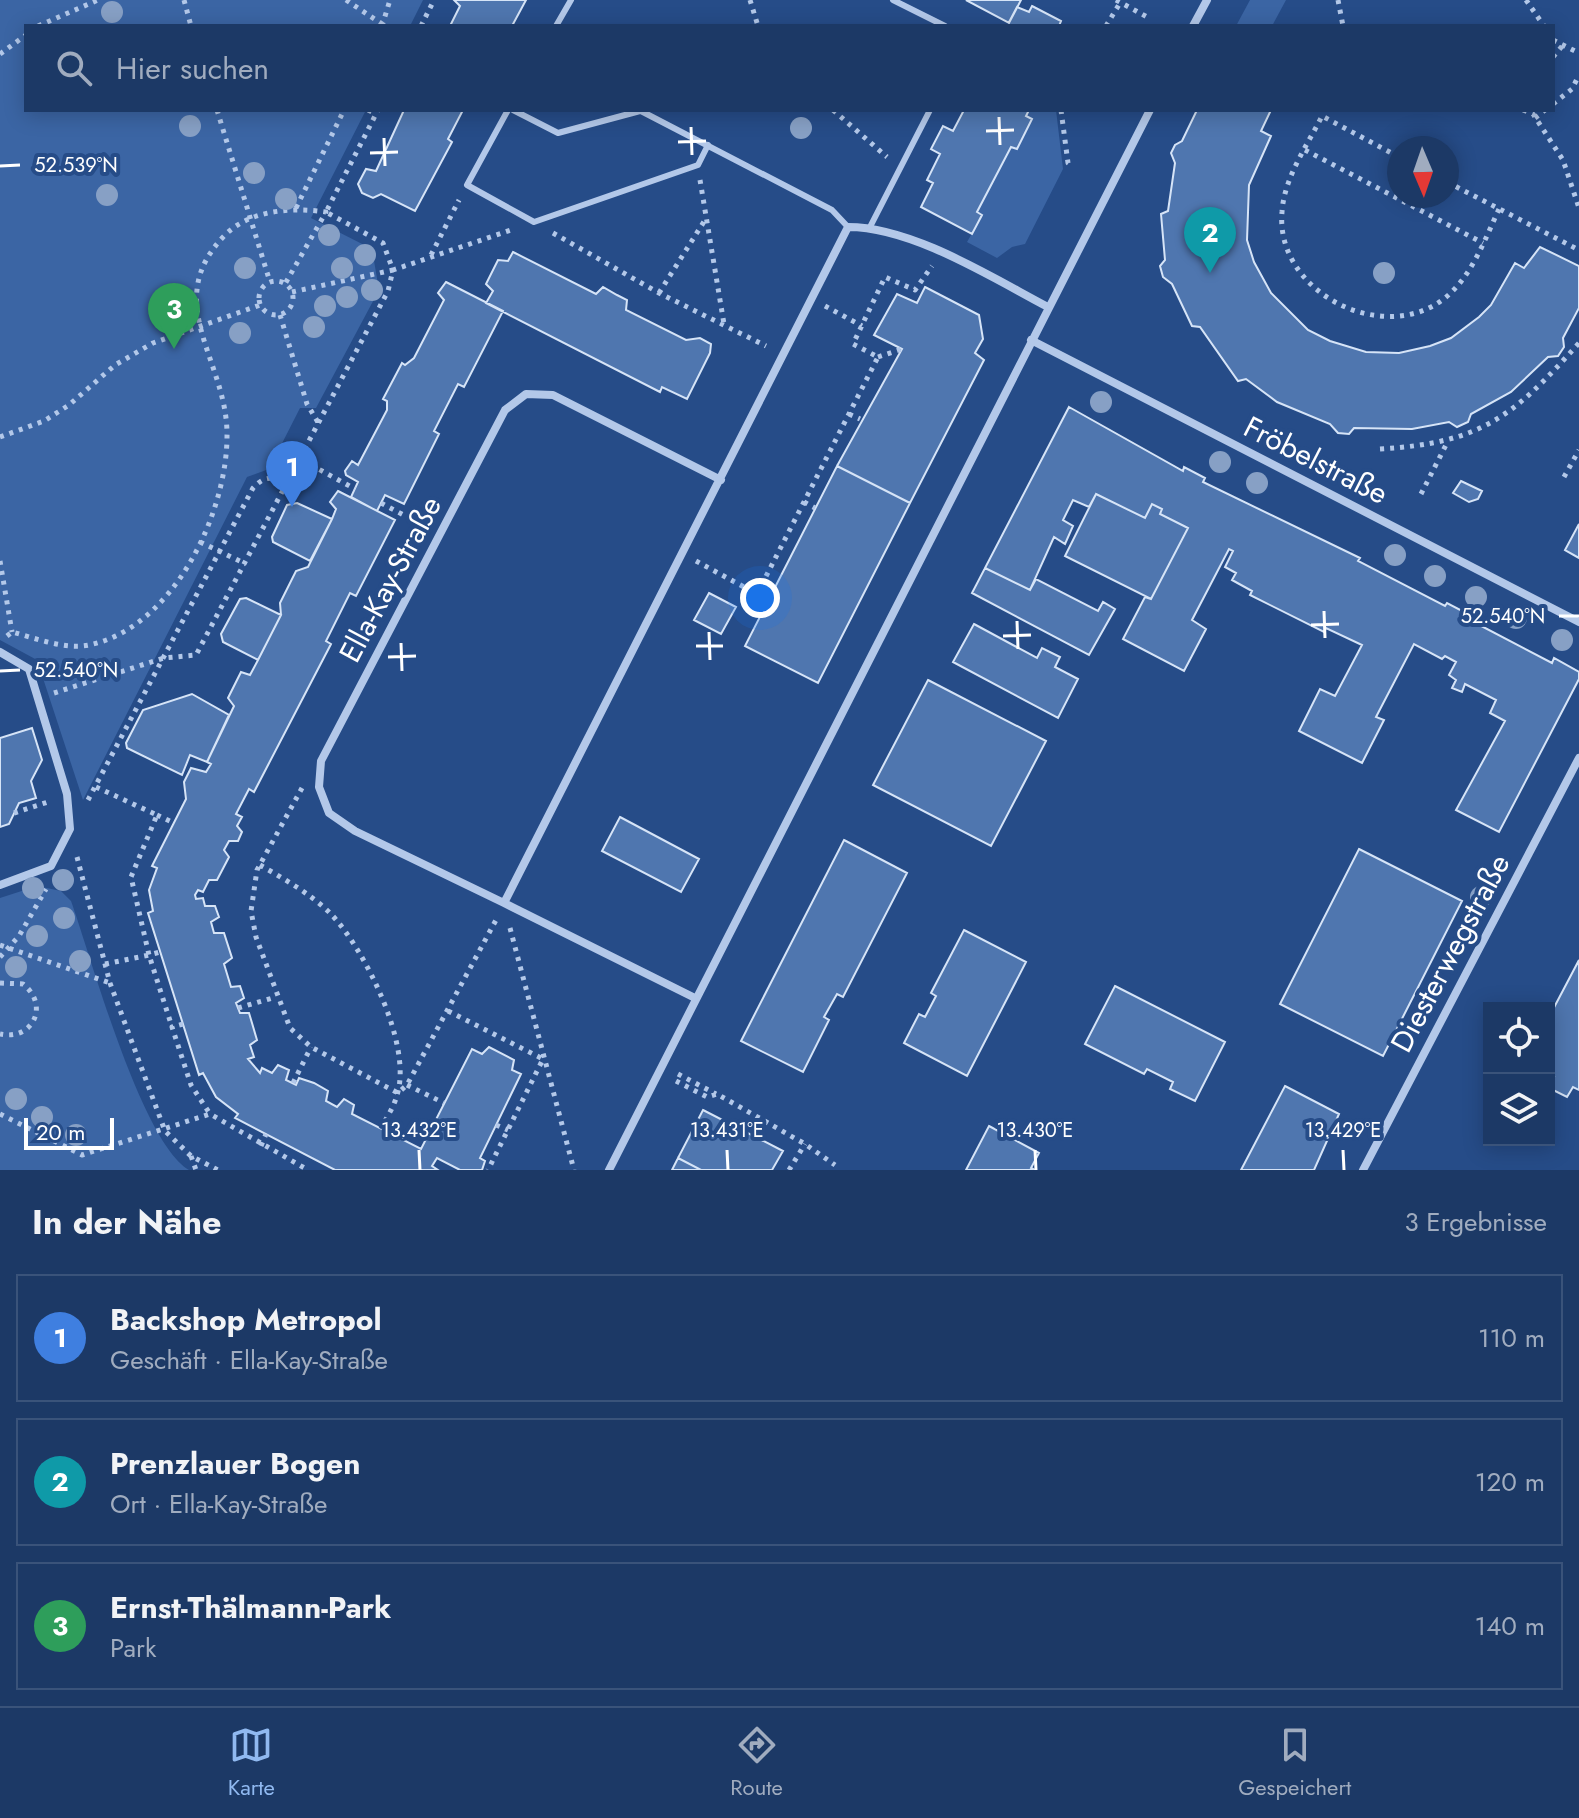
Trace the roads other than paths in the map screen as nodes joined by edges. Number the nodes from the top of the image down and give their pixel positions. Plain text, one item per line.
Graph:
1 (571, 0) edge
2 (893, 0) edge
3 (1207, 0) edge
4 (557, 24) edge
5 (941, 24) edge
6 (1194, 24) edge
7 (509, 112) edge
8 (514, 112) edge
9 (633, 112) edge
10 (644, 112) edge
11 (929, 112) edge
12 (1149, 112) edge
13 (708, 145) junction
14 (848, 227) junction
15 (870, 227) junction
16 (1048, 307) junction
17 (1031, 340) junction
18 (721, 480) junction
19 (1579, 622) edge
20 (0, 652) edge
21 (1579, 758) edge
22 (0, 885) edge
23 (504, 903) junction
24 (695, 998) junction
25 (609, 1170) edge
26 (1363, 1170) edge

1 - 4 lane
2 - 5 lane
3 - 6 street
7 - 13 lane
8 - 9 lane
10 - 13 lane
11 - 15 lane
12 - 16 street
13 - 14 lane
14 - 15 street
14 - 18 street
15 - 16 street
16 - 17 street
17 - 19 street, Fröbelstraße
17 - 24 street
18 - 23 street
18 - 23 street, Ella-Kay-Straße
20 - 22 street
21 - 26 street, Diesterwegstraße
23 - 24 street
24 - 25 street

